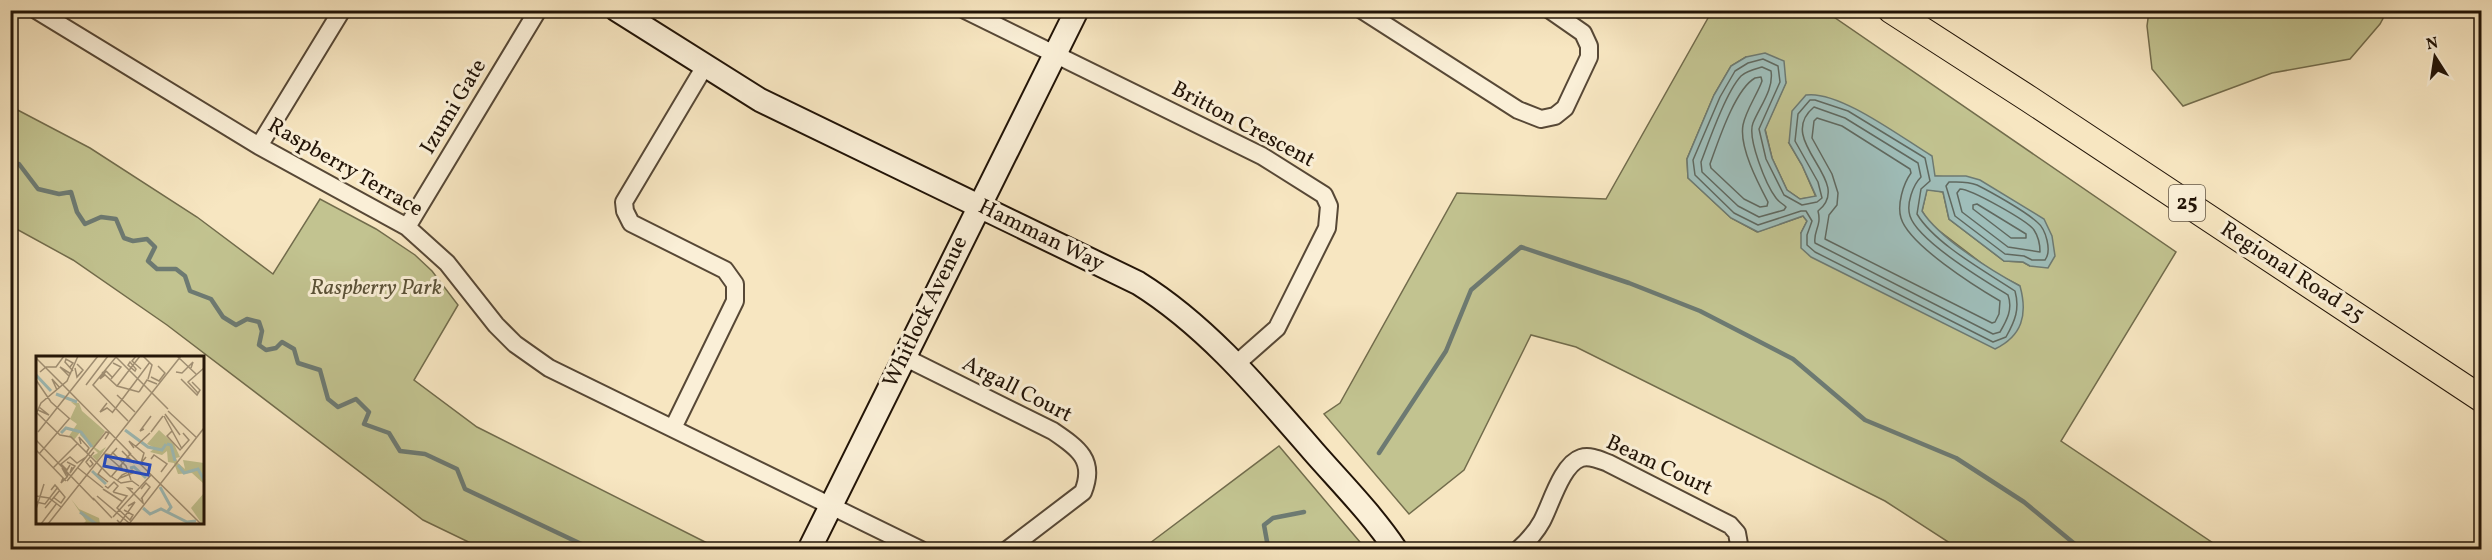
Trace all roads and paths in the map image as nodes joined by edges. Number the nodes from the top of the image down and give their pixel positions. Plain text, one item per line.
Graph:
1 (36, 10) edge
2 (342, 10) edge
3 (538, 10) edge
4 (617, 10) edge
5 (965, 10) edge
6 (1077, 10) edge
7 (1362, 10) edge
8 (1550, 10) edge
9 (1891, 10) edge
10 (1055, 55) junction
11 (705, 66) junction
12 (259, 146) junction
13 (980, 206) junction
14 (407, 227) junction
15 (904, 357) junction
16 (1235, 365) junction
17 (2481, 399) edge
18 (673, 428) junction
19 (831, 505) junction
20 (809, 549) edge
21 (921, 549) edge
22 (1007, 549) edge
23 (1396, 549) edge
24 (1518, 549) edge
25 (1740, 549) edge

1 - 12 street, Raspberry Terrace
2 - 12 street
3 - 14 street, Izumi Gate
4 - 11 street, Hamman Way
5 - 10 street
6 - 10 street, Whitlock Avenue
7 - 8 street
9 - 17 main road, Regional Road 25 / 25
10 - 13 street, Whitlock Avenue
10 - 16 street, Britton Crescent
11 - 13 street, Hamman Way
11 - 18 street
12 - 14 street, Raspberry Terrace
13 - 15 street, Whitlock Avenue
13 - 16 street, Hamman Way
14 - 18 street, Raspberry Terrace
15 - 19 street, Whitlock Avenue
15 - 22 street, Argall Court
16 - 23 street, Hamman Way
18 - 19 street, Raspberry Terrace
19 - 20 street, Whitlock Avenue
19 - 21 street
24 - 25 street, Beam Court

